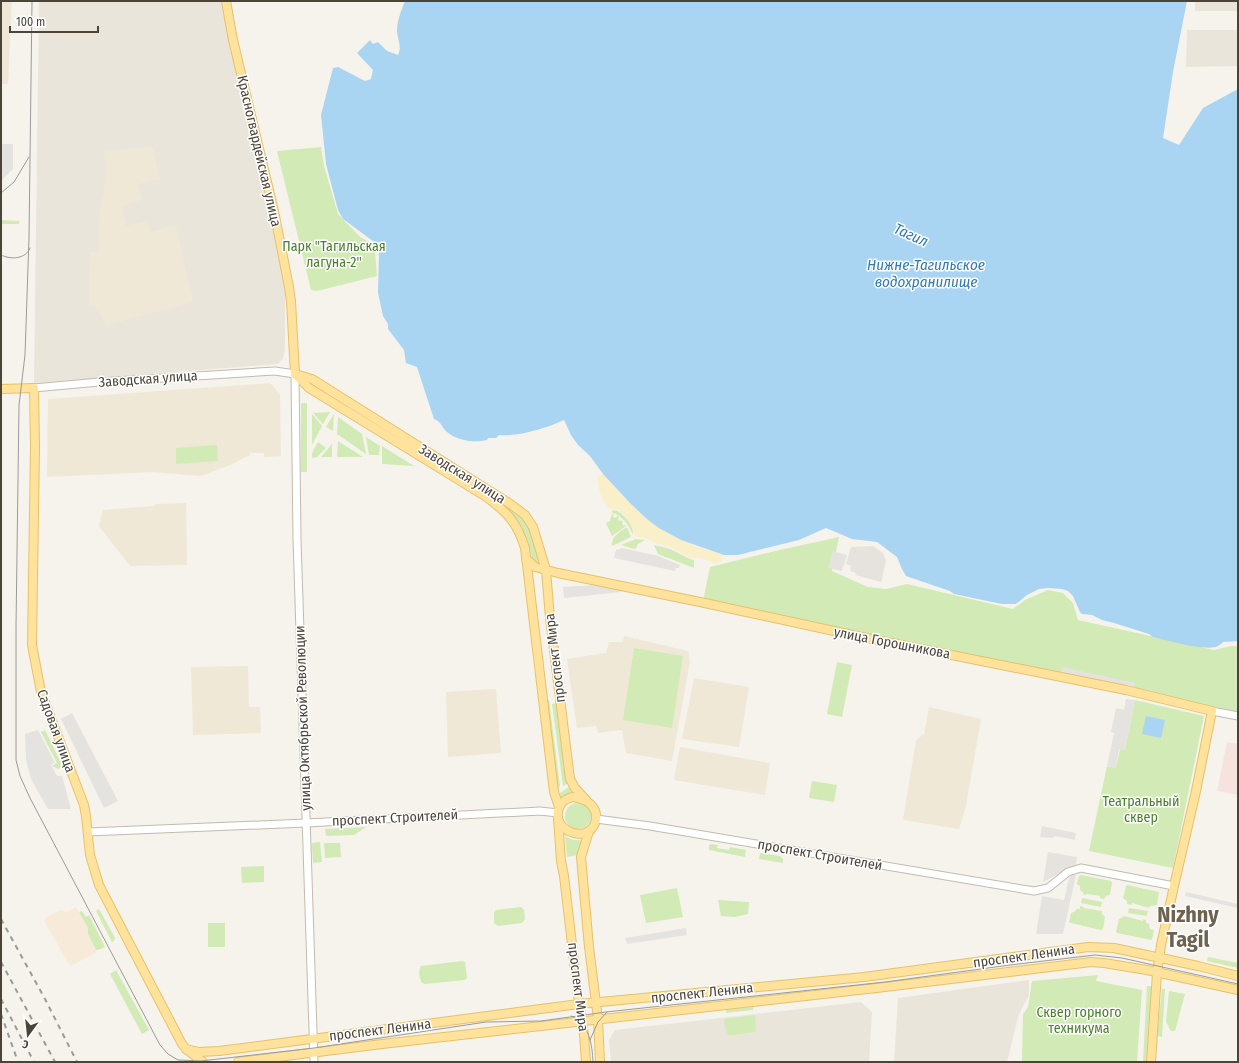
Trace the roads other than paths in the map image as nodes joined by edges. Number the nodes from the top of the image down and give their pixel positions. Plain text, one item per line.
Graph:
1 (226, 1) edge
2 (295, 374) junction
3 (34, 388) junction
4 (1, 389) edge
5 (525, 515) joint
6 (521, 535) joint
7 (526, 558) junction
8 (546, 570) junction
9 (1212, 711) junction
10 (1238, 716) edge
11 (586, 800) junction
12 (558, 813) junction
13 (596, 819) junction
14 (306, 823) junction
15 (589, 831) junction
16 (88, 832) junction
17 (1174, 886) junction
18 (1159, 958) junction
19 (1157, 973) junction
20 (1238, 976) edge
21 (1238, 990) edge
22 (595, 1002) junction
23 (579, 1004) junction
24 (598, 1019) junction
25 (582, 1021) junction
26 (313, 1038) junction
27 (186, 1049) junction
28 (314, 1052) junction
29 (203, 1062) edge
30 (238, 1062) edge
31 (314, 1062) edge
32 (586, 1062) edge
33 (600, 1062) edge
34 (1152, 1062) edge

1 - 2 main road, Красногвардейская улица
2 - 3 street, Заводская улица
2 - 5 main road, Заводская улица
2 - 6 main road, Заводская улица
2 - 14 street, улица Октябрьской Революции
3 - 4 main road, Заводская улица
3 - 16 main road, Садовая улица
5 - 8 main road, проспект Мира
6 - 7 main road, проспект Мира
7 - 8 main road, улица Горошникова
7 - 12 main road, проспект Мира
8 - 9 main road, улица Горошникова
8 - 11 main road, проспект Мира
9 - 10 street, улица Горошникова
9 - 17 main road
11 - 12 main road
11 - 13 main road
12 - 14 street, проспект Строителей
12 - 15 main road
12 - 23 main road, проспект Мира
13 - 15 main road
13 - 17 street, проспект Строителей
14 - 16 street, проспект Строителей
14 - 26 street, улица Октябрьской Революции
15 - 22 main road, проспект Мира
16 - 27 main road, Садовая улица
17 - 18 main road
18 - 19 main road
18 - 20 main road, проспект Ленина
18 - 22 main road, проспект Ленина
19 - 21 main road, проспект Ленина
19 - 24 main road, проспект Ленина
19 - 34 main road
22 - 23 main road, проспект Ленина
22 - 24 main road, проспект Мира
23 - 25 main road, проспект Мира
23 - 26 main road, проспект Ленина
24 - 25 main road, проспект Ленина
24 - 33 main road, проспект Мира
25 - 28 main road, проспект Ленина
25 - 32 main road, проспект Мира
26 - 27 main road, проспект Ленина
26 - 28 street, улица Октябрьской Революции
27 - 29 main road
28 - 30 main road, проспект Ленина
28 - 31 street, улица Октябрьской Революции

